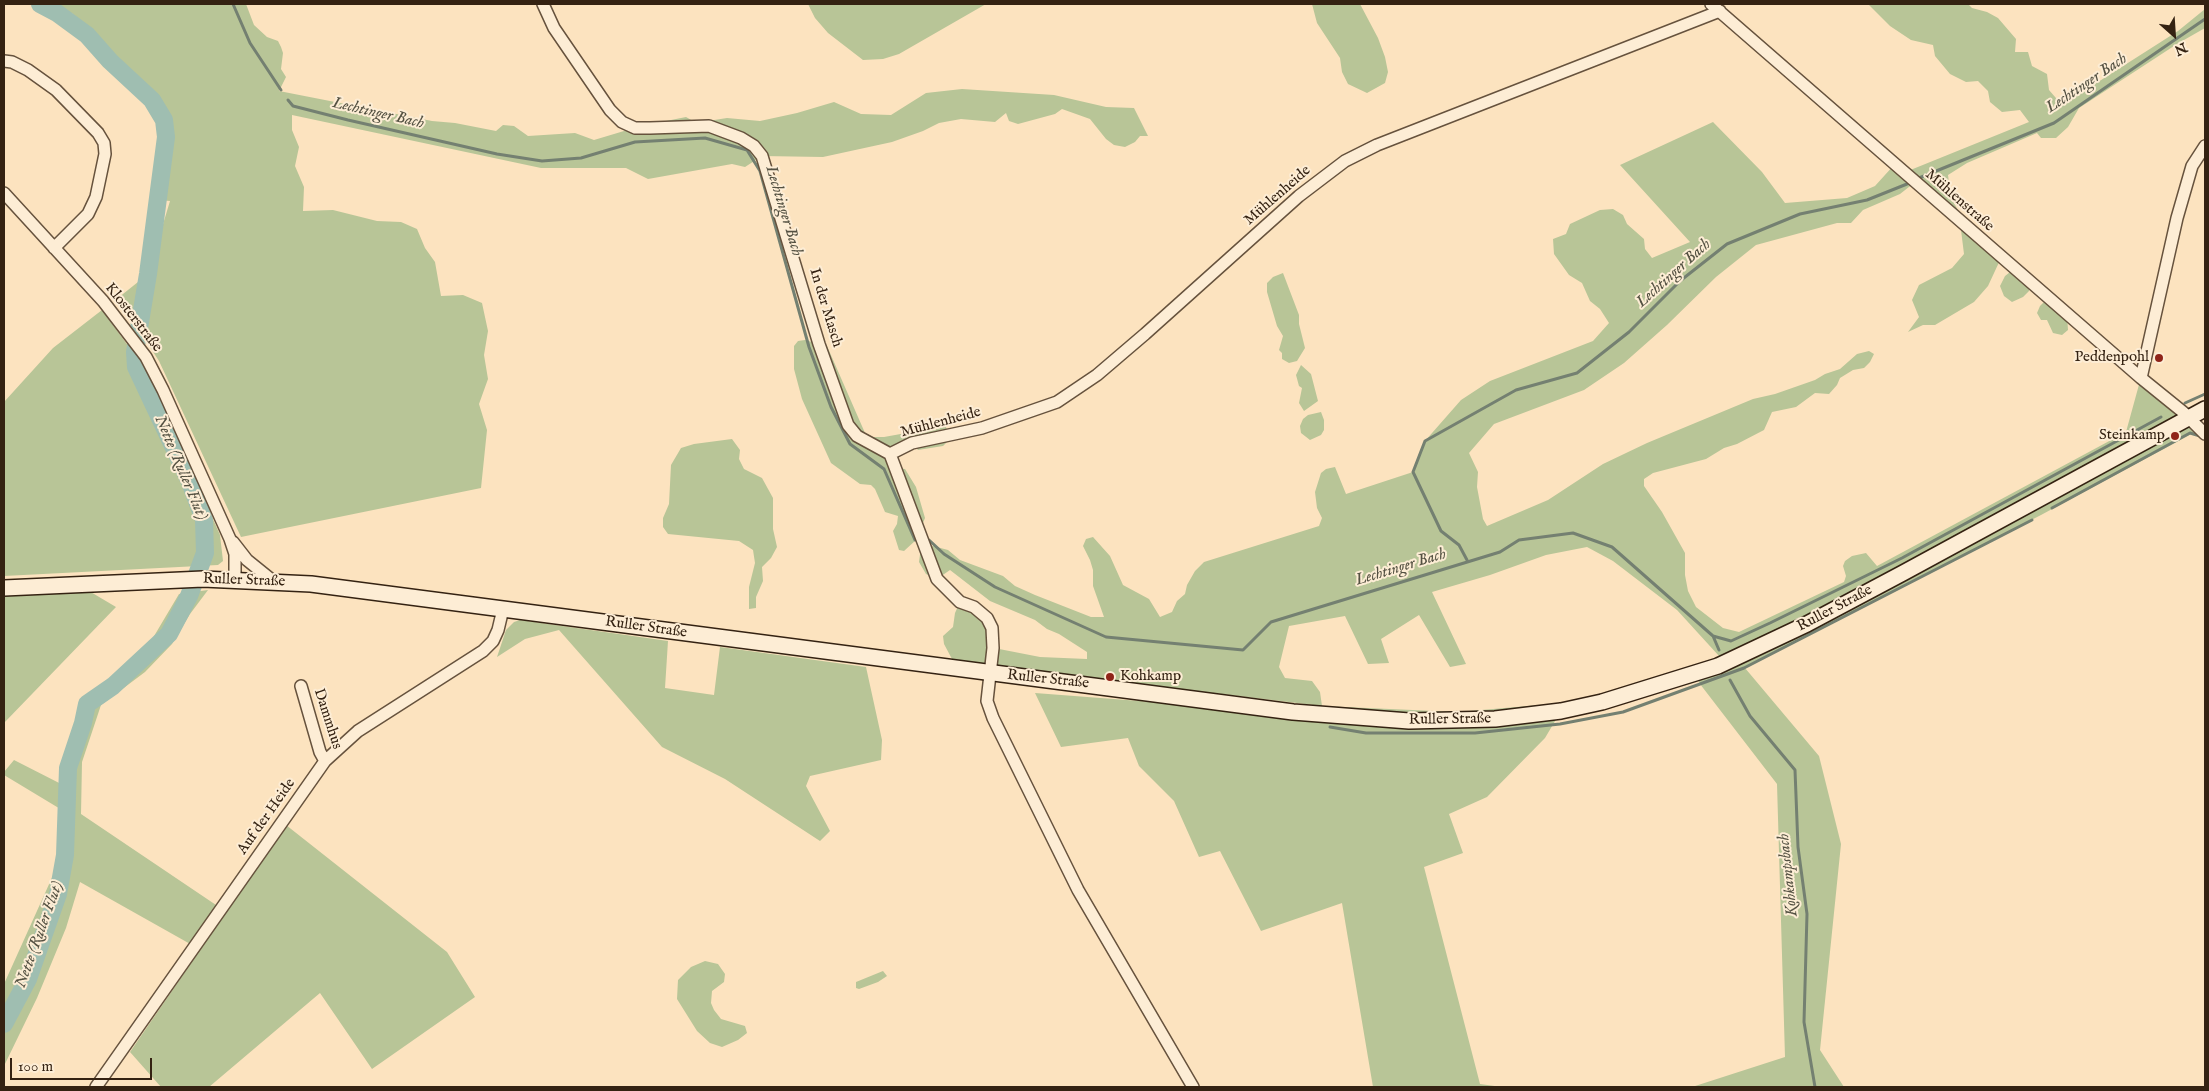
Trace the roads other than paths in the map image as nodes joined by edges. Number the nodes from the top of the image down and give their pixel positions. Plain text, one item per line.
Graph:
1 (543, 4) edge
2 (1716, 8) edge
3 (4, 61) edge
4 (2205, 146) edge
5 (4, 193) edge
6 (54, 248) junction
7 (2140, 378) junction
8 (2205, 409) edge
9 (2190, 418) junction
10 (2205, 434) edge
11 (890, 454) junction
12 (230, 539) junction
13 (235, 580) junction
14 (273, 582) junction
15 (4, 588) edge
16 (503, 609) junction
17 (991, 674) junction
18 (301, 686) dead end
19 (325, 761) junction
20 (96, 1087) edge
21 (1193, 1087) edge

1 - 11 street, In der Masch
2 - 7 street, Mühlenstraße
2 - 11 street, Mühlenheide
3 - 6 street
4 - 7 street
5 - 6 street, Klosterstraße
6 - 12 street, Klosterstraße
7 - 9 street, Mühlenstraße
8 - 9 main road, Ruller Straße
9 - 10 street
9 - 17 main road, Ruller Straße
11 - 17 street
12 - 13 street, Klosterstraße
12 - 14 street, Klosterstraße
13 - 14 main road, Ruller Straße
13 - 15 main road, Ruller Straße
14 - 16 main road, Ruller Straße
16 - 17 main road, Ruller Straße
16 - 19 street, Auf der Heide
17 - 21 street
18 - 19 street, Dammhus
19 - 20 street, Auf der Heide

